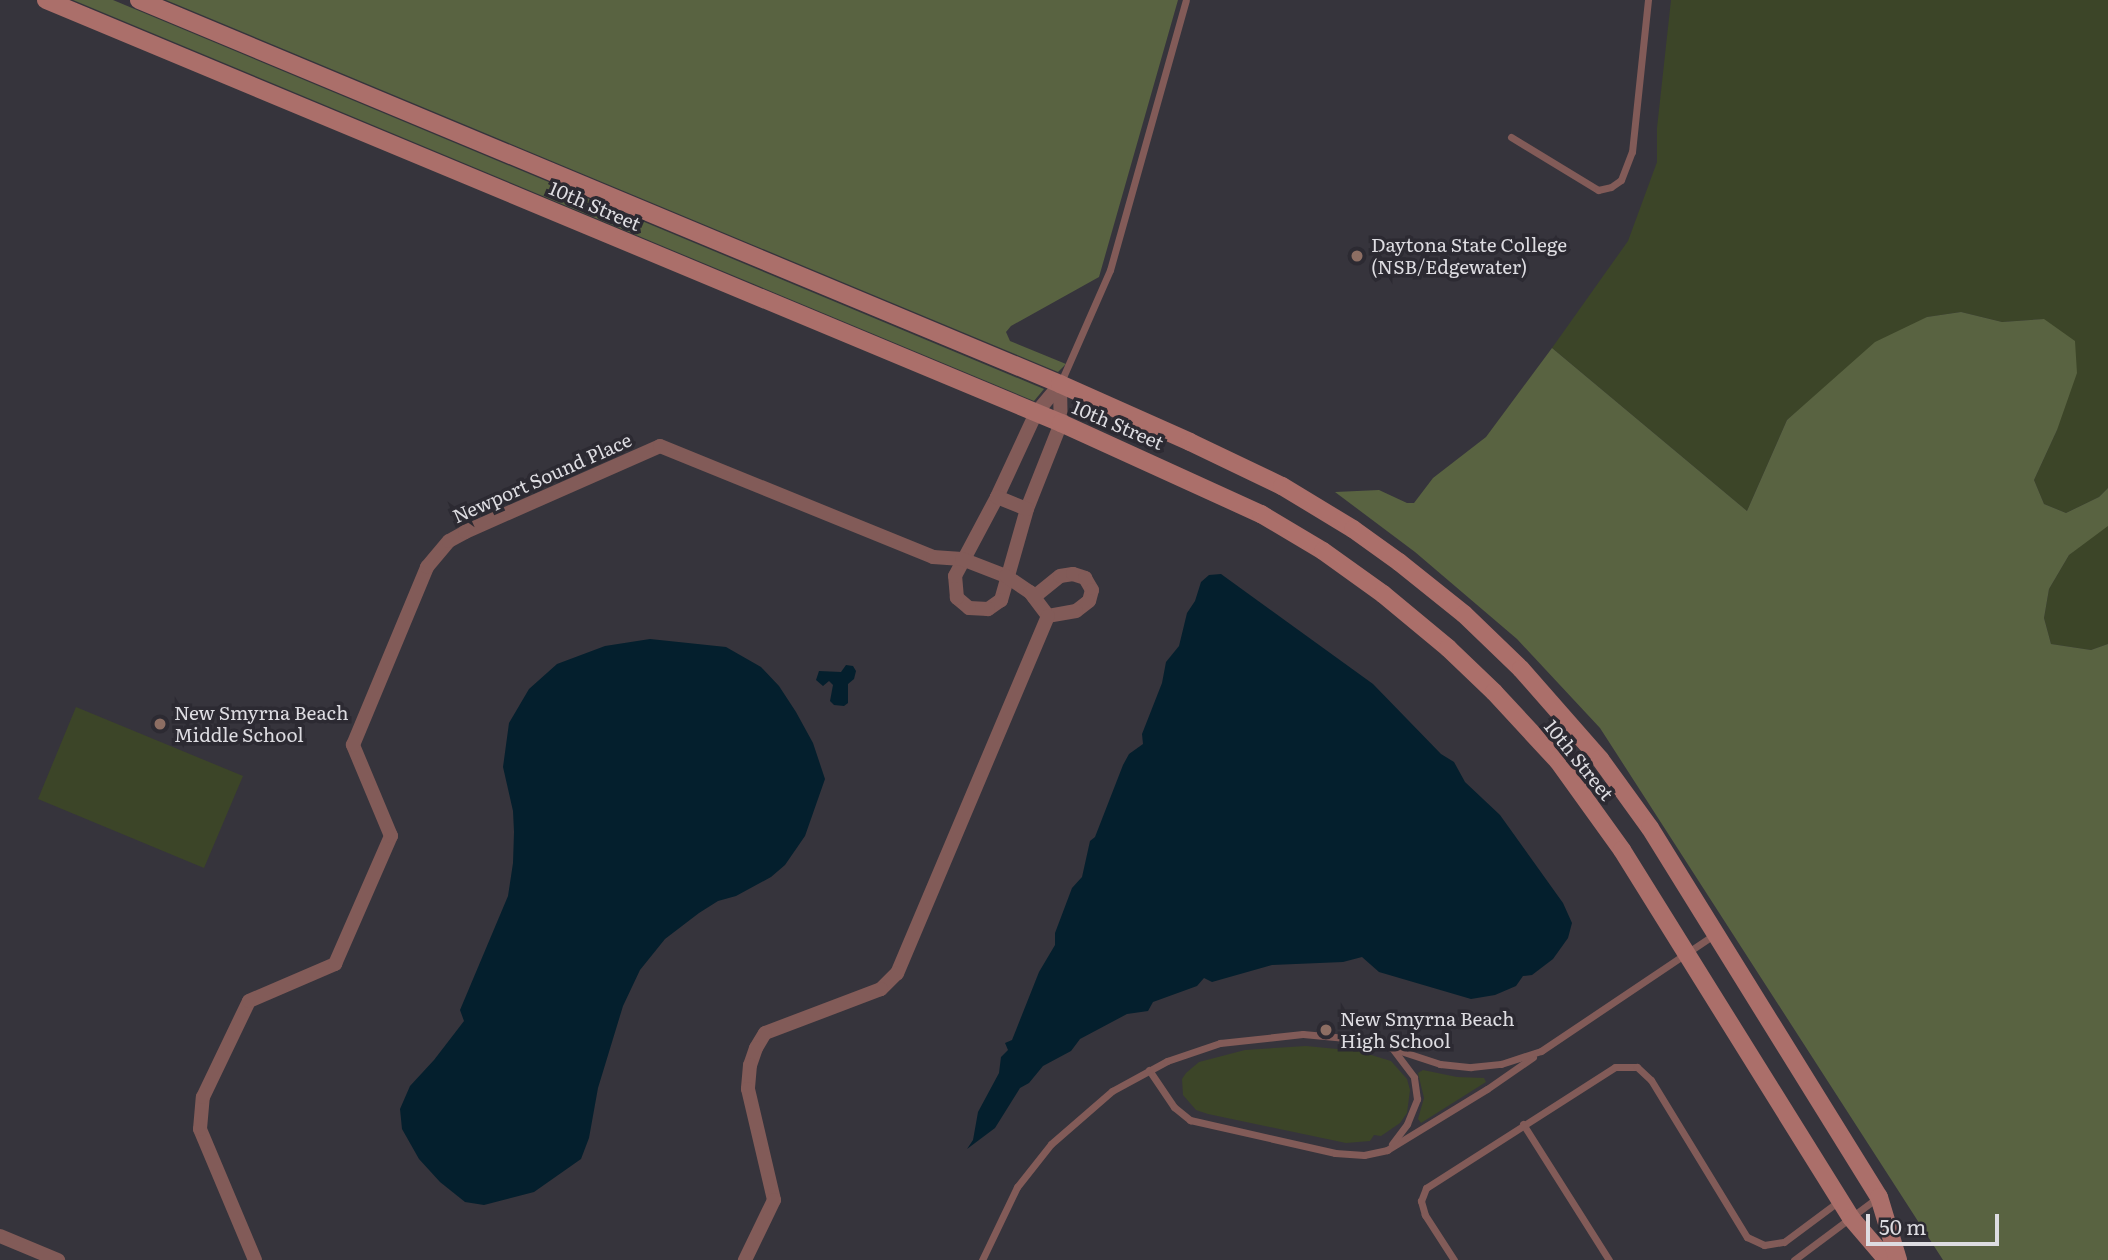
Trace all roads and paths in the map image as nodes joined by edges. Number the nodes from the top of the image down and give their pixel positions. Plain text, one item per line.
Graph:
1 (46, 0) edge
2 (139, 0) edge
3 (1186, 0) edge
4 (1648, 0) edge
5 (1511, 137) dead end
6 (1060, 384) junction
7 (1036, 412) junction
8 (1060, 423) junction
9 (997, 497) junction
10 (1027, 509) junction
11 (962, 559) junction
12 (1006, 576) junction
13 (1034, 597) junction
14 (1048, 616) junction
15 (1715, 934) junction
16 (1685, 954) junction
17 (1392, 1048) junction
18 (1541, 1051) junction
19 (1149, 1070) junction
20 (1523, 1124) junction
21 (1387, 1150) junction
22 (1879, 1197) junction
23 (1840, 1200) junction
24 (1851, 1218) junction
25 (0, 1236) edge
26 (58, 1260) edge
27 (255, 1260) edge
28 (745, 1260) edge
29 (982, 1260) edge
30 (1454, 1260) edge
31 (1609, 1260) edge
32 (1794, 1260) edge
33 (1887, 1260) edge
34 (1898, 1260) edge

1 - 7 street, 10th Street
2 - 6 street, 10th Street
3 - 6 lane
4 - 5 lane
6 - 7 street
6 - 8 street
6 - 15 street, 10th Street
7 - 8 street, 10th Street
7 - 9 street
8 - 10 street
8 - 16 street, 10th Street
9 - 10 street
9 - 11 street
10 - 12 street
11 - 12 street, Newport Sound Place
11 - 12 street
11 - 27 street, Newport Sound Place
12 - 13 street, Newport Sound Place
13 - 14 street, Newport Sound Place
13 - 14 street
14 - 28 street
15 - 16 lane
15 - 22 street, 10th Street
16 - 18 lane
16 - 23 street, 10th Street
17 - 18 lane
17 - 19 lane
17 - 21 lane
18 - 21 lane
19 - 21 lane
19 - 29 lane
20 - 23 lane
20 - 30 lane
20 - 31 lane
22 - 24 lane
22 - 34 street, 10th Street
23 - 24 street, 10th Street
24 - 32 lane
24 - 33 street, 10th Street
25 - 26 street

